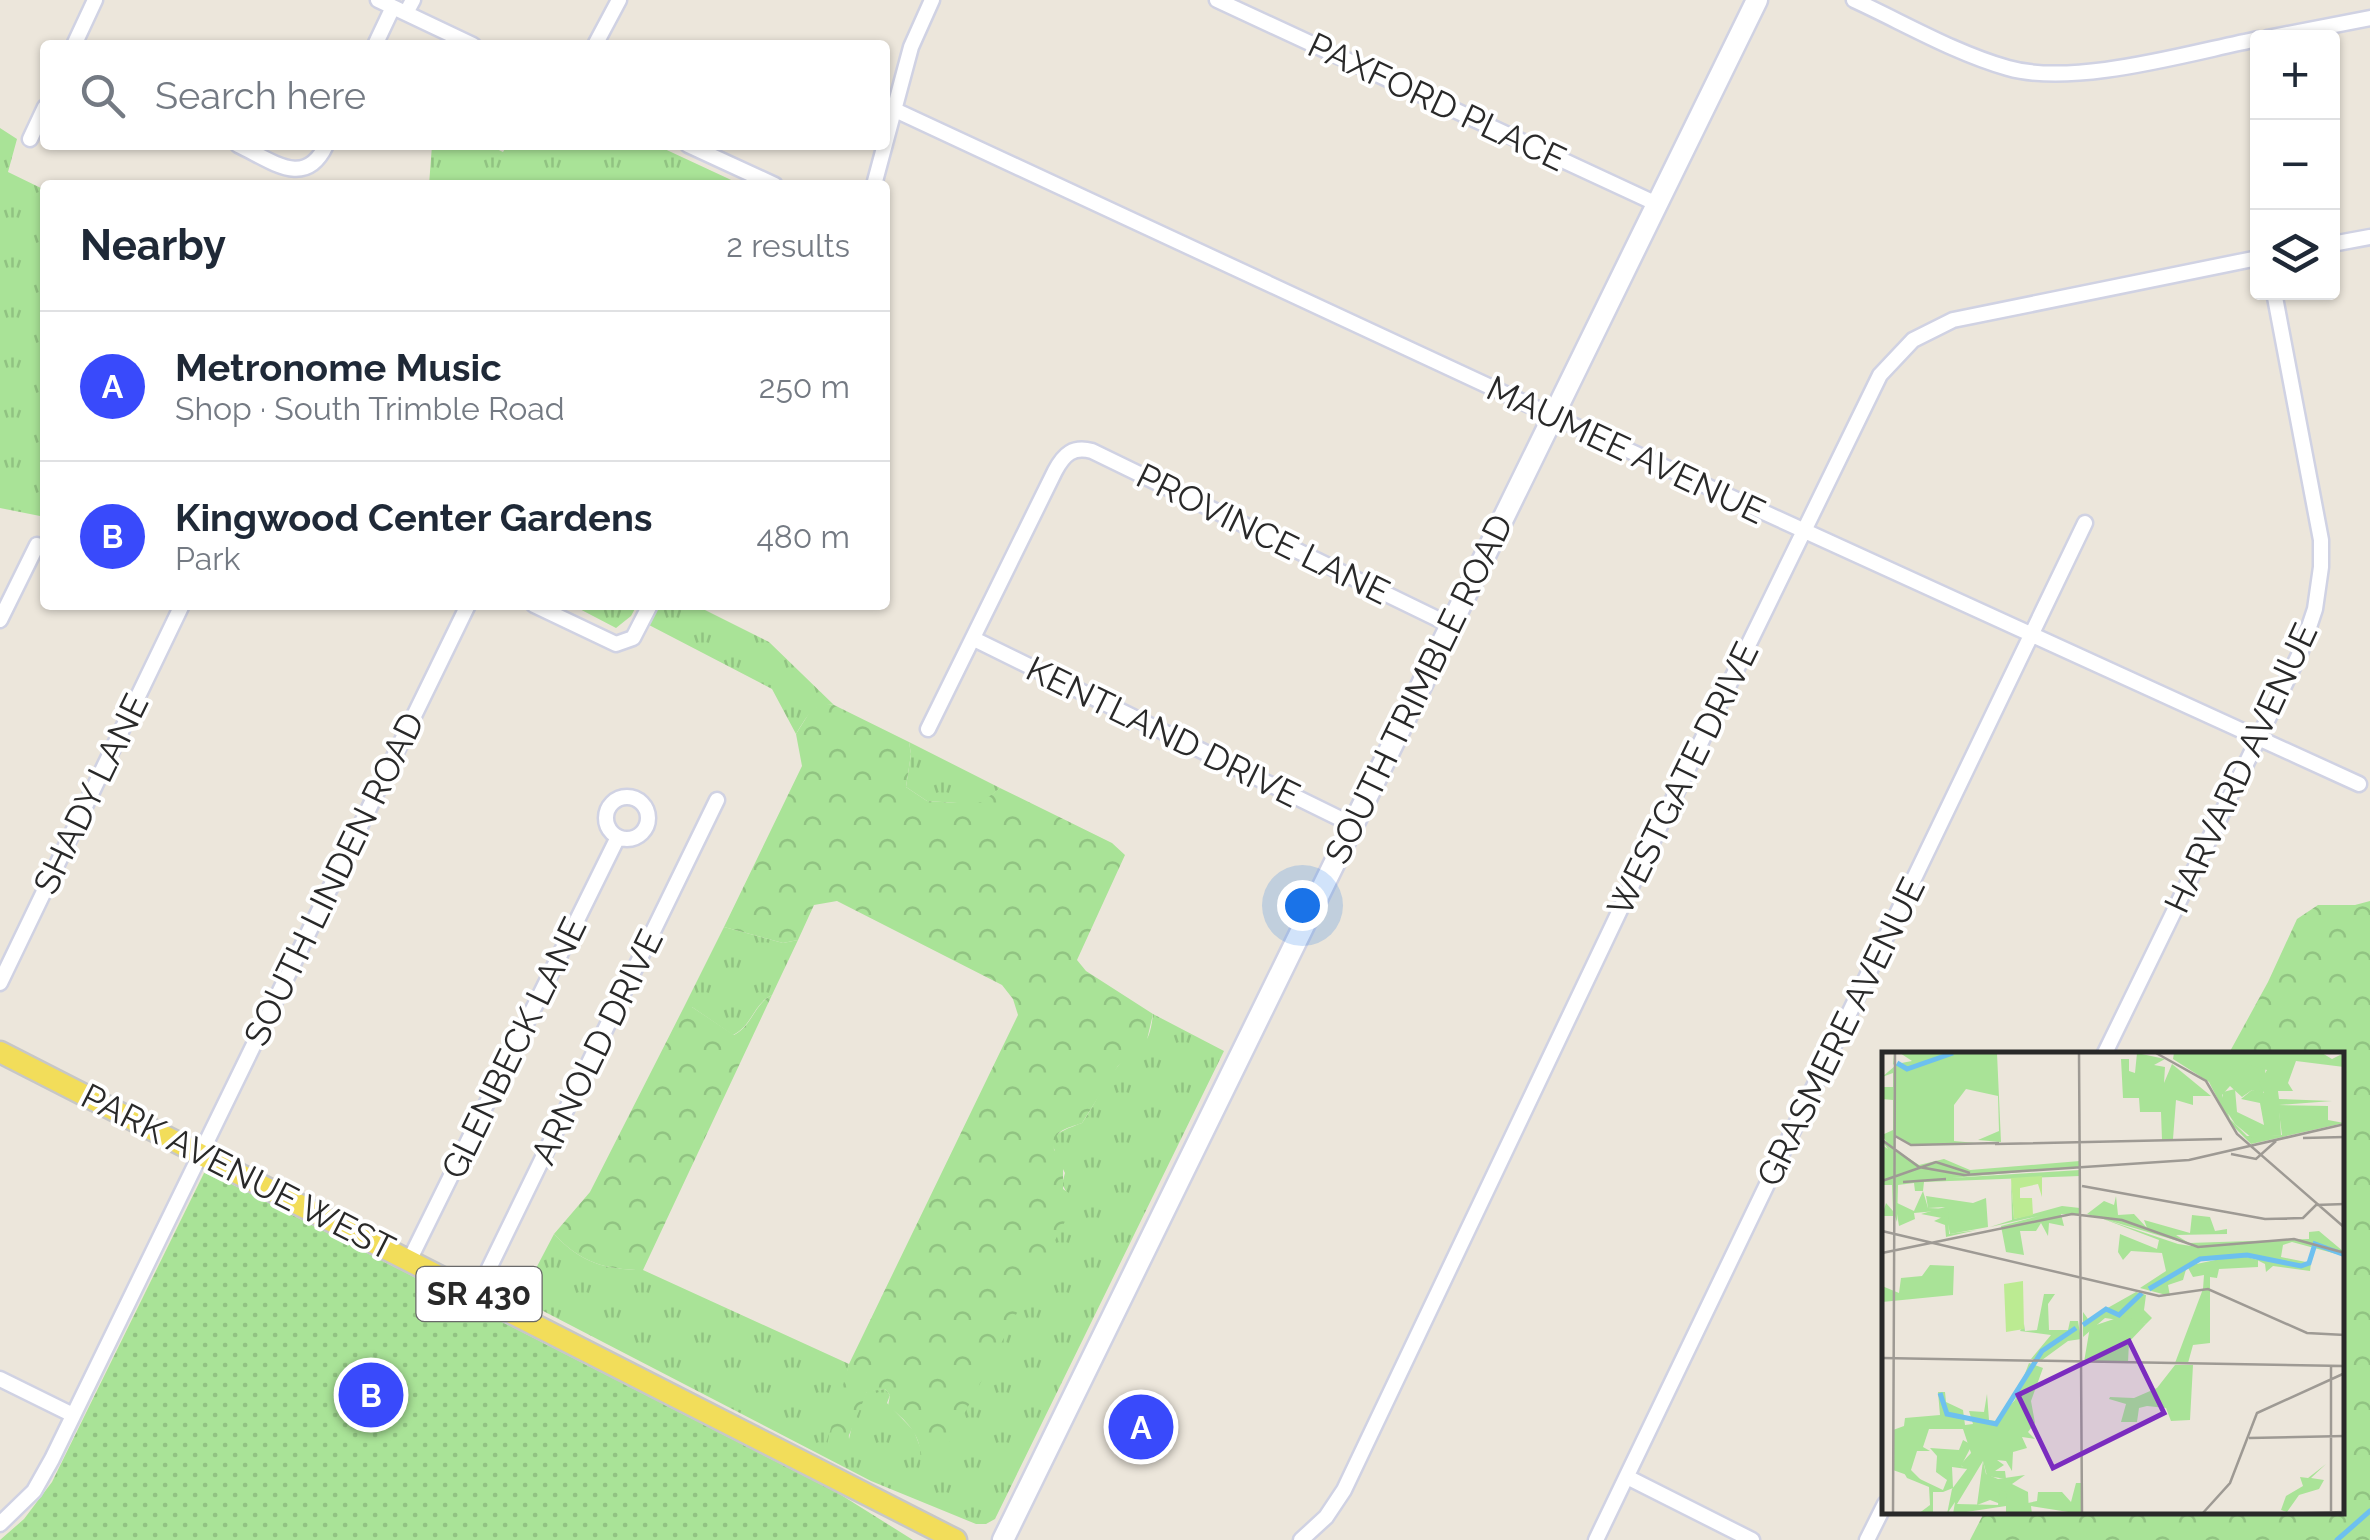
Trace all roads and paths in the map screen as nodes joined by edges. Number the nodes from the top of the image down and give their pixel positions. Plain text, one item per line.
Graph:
1 (95, 0) edge
2 (378, 0) edge
3 (619, 0) edge
4 (932, 0) edge
5 (1216, 0) edge
6 (1757, 0) edge
7 (1854, 0) edge
8 (404, 7) edge
9 (2370, 18) edge
10 (2308, 30) edge
11 (76, 40) edge
12 (379, 40) edge
13 (464, 40) edge
14 (598, 40) edge
15 (2250, 42) edge
16 (895, 110) junction
17 (40, 117) edge
18 (890, 128) edge
19 (30, 139) dead end
20 (250, 150) edge
21 (699, 150) edge
22 (884, 150) edge
23 (323, 152) edge
24 (763, 180) edge
25 (875, 180) edge
26 (1657, 204) junction
27 (2370, 237) edge
28 (2340, 243) edge
29 (2250, 260) edge
30 (2276, 300) edge
31 (1552, 416) junction
32 (2085, 523) dead end
33 (1804, 532) junction
34 (36, 545) dead end
35 (180, 610) edge
36 (466, 610) edge
37 (545, 610) edge
38 (647, 610) edge
39 (0, 620) edge
40 (1450, 624) junction
41 (2033, 636) junction
42 (974, 639) junction
43 (928, 729) dead end
44 (2258, 738) junction
45 (2360, 784) dead end
46 (718, 800) dead end
47 (1353, 825) junction
48 (618, 837) dead end
49 (0, 983) edge
50 (0, 1052) edge
51 (2105, 1052) edge
52 (199, 1153) junction
53 (410, 1259) junction
54 (476, 1293) junction
55 (0, 1379) edge
56 (73, 1415) junction
57 (1627, 1477) junction
58 (1882, 1510) edge
59 (0, 1524) edge
60 (1735, 1536) edge
61 (956, 1540) edge
62 (1003, 1540) edge
63 (1302, 1540) edge
64 (1596, 1540) edge
65 (1752, 1540) edge
66 (1867, 1540) edge

1 - 11 street
2 - 8 street
3 - 14 street
4 - 16 street
5 - 26 street, PAXFORD PLACE
6 - 26 main road, SOUTH TRIMBLE ROAD
7 - 15 street
8 - 12 street
8 - 13 street
9 - 10 street
16 - 18 street
16 - 31 street, MAUMEE AVENUE
17 - 19 street
20 - 23 street
21 - 24 street
22 - 25 street
26 - 31 main road, SOUTH TRIMBLE ROAD
27 - 28 street
29 - 33 street, WESTGATE DRIVE
30 - 44 street, HARVARD AVENUE
31 - 33 street, MAUMEE AVENUE
31 - 40 main road, SOUTH TRIMBLE ROAD
32 - 41 street, GRASMERE AVENUE
33 - 41 street, MAUMEE AVENUE
33 - 63 street, WESTGATE DRIVE
34 - 39 street
35 - 49 street, SHADY LANE
36 - 52 street, SOUTH LINDEN ROAD
37 - 38 street
40 - 42 street, PROVINCE LANE
40 - 47 main road, SOUTH TRIMBLE ROAD
41 - 44 street, MAUMEE AVENUE
41 - 57 street, GRASMERE AVENUE
42 - 43 street
42 - 47 street, KENTLAND DRIVE
44 - 45 street, MAUMEE AVENUE
44 - 51 street, HARVARD AVENUE
46 - 54 street, ARNOLD DRIVE
47 - 62 main road, SOUTH TRIMBLE ROAD
48 - 53 street, GLENBECK LANE
50 - 52 main road, PARK AVENUE WEST / SR 430
52 - 53 main road, PARK AVENUE WEST / SR 430
52 - 56 street, SOUTH LINDEN ROAD
53 - 54 main road, PARK AVENUE WEST / SR 430
54 - 61 main road, PARK AVENUE WEST / SR 430
55 - 56 street
56 - 59 street, SOUTH LINDEN ROAD
57 - 60 street
57 - 64 street, GRASMERE AVENUE
58 - 66 street
60 - 65 street

